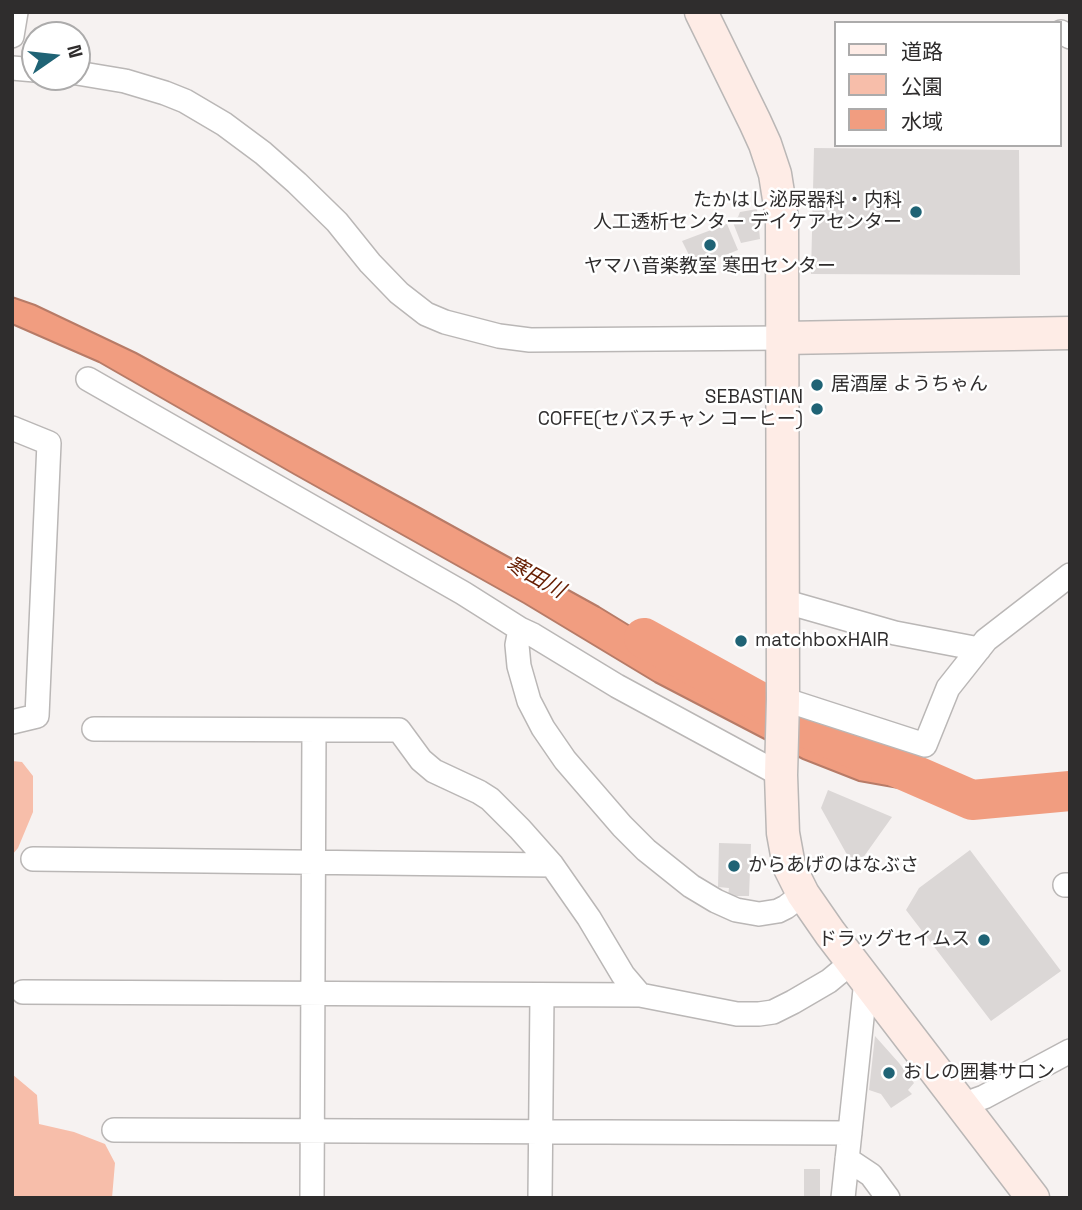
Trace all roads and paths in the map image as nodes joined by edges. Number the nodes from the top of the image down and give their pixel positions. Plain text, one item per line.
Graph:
1 (16, 12) edge
2 (701, 12) edge
3 (12, 36) edge
4 (91, 75) edge
5 (1070, 332) edge
6 (783, 338) junction
7 (88, 379) dead end
8 (12, 428) edge
9 (1070, 575) edge
10 (783, 601) junction
11 (520, 629) junction
12 (979, 649) junction
13 (783, 699) junction
14 (12, 722) edge
15 (94, 729) dead end
16 (314, 730) junction
17 (781, 769) junction
18 (33, 859) dead end
19 (313, 863) junction
20 (552, 865) junction
21 (803, 894) junction
22 (859, 971) junction
23 (23, 992) dead end
24 (313, 993) junction
25 (542, 995) junction
26 (640, 995) junction
27 (1070, 1051) edge
28 (962, 1105) junction
29 (114, 1130) dead end
30 (313, 1130) junction
31 (540, 1132) junction
32 (850, 1133) junction
33 (847, 1159) junction
34 (312, 1198) edge
35 (540, 1198) edge
36 (843, 1198) edge
37 (888, 1198) edge
38 (1033, 1198) edge

1 - 3 street
2 - 6 street
4 - 6 street
5 - 6 street
6 - 10 street
7 - 11 street
8 - 14 street
9 - 12 street
10 - 12 street
10 - 13 street
11 - 17 street
11 - 21 street
12 - 13 street
13 - 17 street
15 - 16 street
16 - 19 street
16 - 20 street
17 - 21 street
18 - 19 street
19 - 20 street
19 - 24 street
20 - 26 street
21 - 22 street
22 - 26 street
22 - 28 street
22 - 32 street
23 - 24 street
24 - 25 street
24 - 30 street
25 - 26 street
25 - 31 street
27 - 28 street
28 - 38 street
29 - 30 street
30 - 31 street
30 - 34 street
31 - 32 street
31 - 35 street
32 - 33 street
33 - 36 street
33 - 37 street

